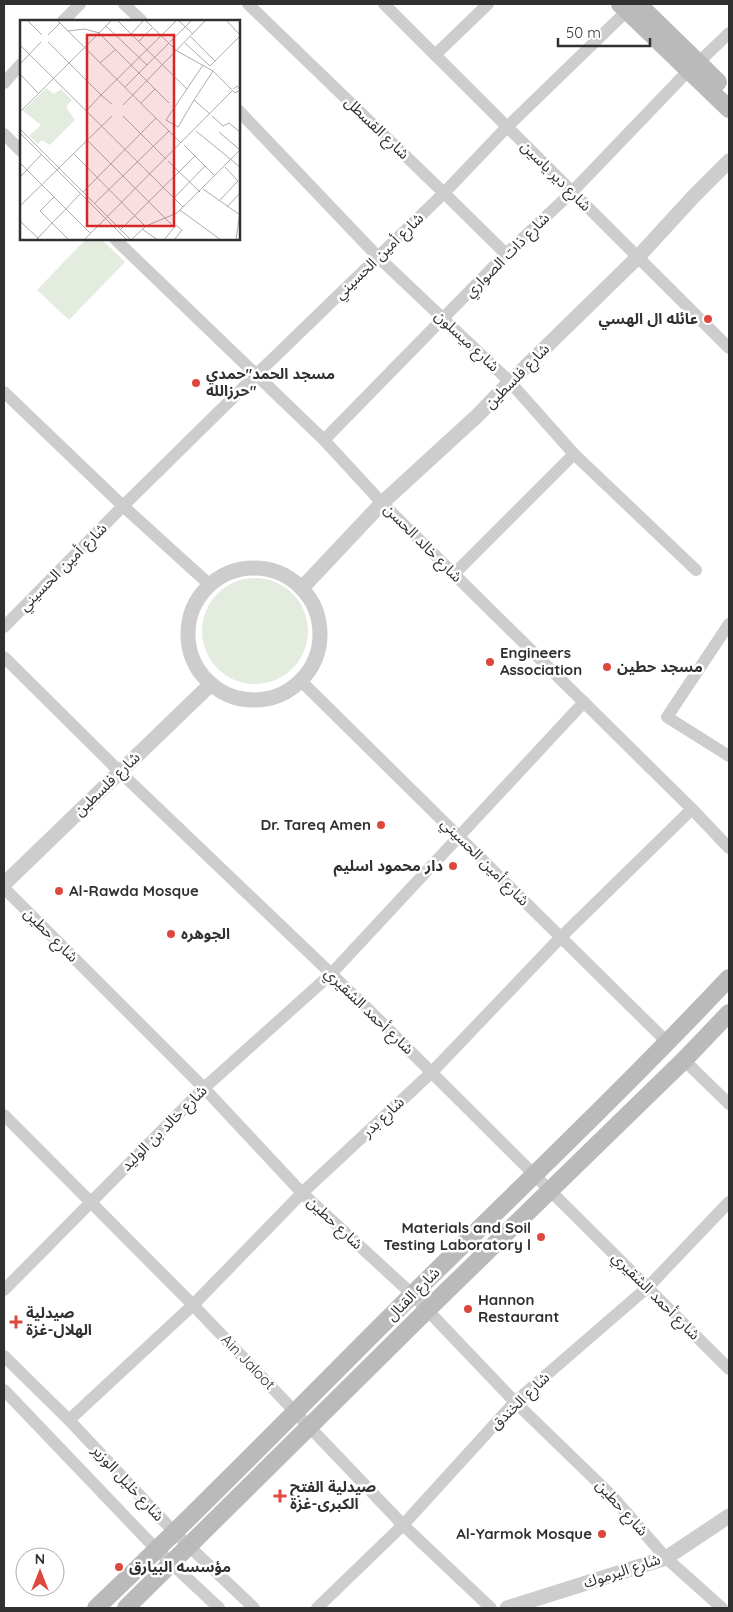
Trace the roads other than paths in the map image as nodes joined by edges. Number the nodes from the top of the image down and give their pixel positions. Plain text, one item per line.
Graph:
1 (80, 4) edge
2 (124, 4) edge
3 (248, 4) edge
4 (384, 4) edge
5 (488, 4) edge
6 (630, 5) edge
7 (64, 20) edge
8 (141, 20) edge
9 (729, 33) edge
10 (436, 55) junction
11 (20, 65) edge
12 (694, 66) junction
13 (4, 83) edge
14 (729, 94) edge
15 (729, 109) edge
16 (240, 116) edge
17 (507, 127) junction
18 (4, 134) edge
19 (20, 150) edge
20 (729, 161) edge
21 (444, 192) junction
22 (572, 192) junction
23 (116, 240) edge
24 (506, 254) junction
25 (378, 257) junction
26 (638, 257) junction
27 (443, 320) junction
28 (729, 348) edge
29 (256, 375) junction
30 (510, 382) junction
31 (4, 392) edge
32 (324, 440) junction
33 (574, 454) junction
34 (382, 503) junction
35 (123, 506) junction
36 (696, 570) dead end
37 (454, 574) junction
38 (210, 585) junction
39 (302, 588) junction
40 (729, 624) edge
41 (4, 627) edge
42 (4, 658) edge
43 (301, 681) junction
44 (211, 684) junction
45 (584, 702) junction
46 (729, 756) edge
47 (120, 772) junction
48 (692, 809) junction
49 (459, 837) junction
50 (729, 848) edge
51 (4, 884) edge
52 (4, 888) edge
53 (561, 937) junction
54 (331, 974) junction
55 (729, 978) edge
56 (729, 1013) edge
57 (668, 1043) junction
58 (684, 1060) junction
59 (432, 1072) junction
60 (204, 1088) junction
61 (729, 1104) edge
62 (4, 1116) edge
63 (535, 1174) junction
64 (550, 1191) junction
65 (302, 1193) junction
66 (729, 1202) edge
67 (91, 1203) junction
68 (648, 1287) junction
69 (4, 1290) edge
70 (413, 1295) junction
71 (193, 1305) junction
72 (427, 1310) junction
73 (4, 1356) edge
74 (729, 1369) edge
75 (4, 1390) edge
76 (515, 1402) junction
77 (295, 1411) junction
78 (69, 1420) junction
79 (310, 1427) junction
80 (729, 1516) edge
81 (403, 1525) junction
82 (174, 1532) junction
83 (189, 1546) junction
84 (157, 1550) junction
85 (666, 1558) junction
86 (171, 1562) junction
87 (96, 1608) edge
88 (126, 1608) edge
89 (219, 1608) edge
90 (254, 1608) edge
91 (318, 1608) edge
92 (492, 1608) edge
93 (507, 1608) edge
94 (722, 1608) edge

1 - 7 street
2 - 8 street
3 - 21 street, شارع القسطل
4 - 10 street, شارع دير ياسين
5 - 10 street
6 - 12 main road
6 - 17 street, شارع أمين الحسيني
9 - 12 street, شارع ذات الصواري
10 - 17 street, شارع دير ياسين
11 - 13 street
12 - 14 main road
12 - 15 main road
12 - 22 street, شارع ذات الصواري
16 - 25 street, شارع ميسلون
17 - 21 street, شارع أمين الحسيني
17 - 22 street, شارع دير ياسين
18 - 19 street
20 - 26 street, شارع فلسطين
21 - 24 street, شارع القسطل
21 - 25 street, شارع أمين الحسيني
22 - 24 street, شارع ذات الصواري
22 - 26 street, شارع دير ياسين
23 - 29 street, شارع خالد الحسن
24 - 27 street, شارع ذات الصواري
25 - 27 street, شارع ميسلون
25 - 29 street, شارع أمين الحسيني
26 - 28 street, شارع دير ياسين
26 - 30 street, شارع فلسطين
27 - 30 street, شارع ميسلون
27 - 32 street, شارع ذات الصواري
29 - 32 street, شارع خالد الحسن
29 - 35 street, شارع أمين الحسيني
30 - 33 street, شارع ميسلون
30 - 34 street, شارع فلسطين
31 - 35 street
32 - 34 street, شارع خالد الحسن
33 - 36 street, شارع ميسلون
33 - 37 street
34 - 37 street, شارع خالد الحسن
34 - 39 street, شارع فلسطين
35 - 38 street
35 - 41 street, شارع أمين الحسيني
37 - 45 street, شارع خالد الحسن
38 - 39 street
38 - 44 street
39 - 43 street
40 - 46 street
42 - 47 street, شارع أحمد الشقيري
43 - 44 street
43 - 49 street, شارع أمين الحسيني
44 - 47 street, شارع فلسطين
45 - 48 street, شارع خالد الحسن
45 - 49 street, شارع خالد بن الوليد
47 - 51 street, شارع فلسطين
47 - 54 street, شارع أحمد الشقيري
48 - 50 street, شارع خالد الحسن
48 - 53 street, شارع بدر
49 - 53 street, شارع أمين الحسيني
49 - 54 street, شارع خالد بن الوليد
52 - 60 street, شارع حطين
53 - 57 street, شارع أمين الحسيني
53 - 59 street, شارع بدر
54 - 59 street, شارع أحمد الشقيري
54 - 60 street, شارع خالد بن الوليد
55 - 57 main road, شارع القنال
56 - 58 main road, شارع القنال
57 - 63 main road, شارع القنال
58 - 61 street
58 - 64 main road, شارع القنال
59 - 63 street, شارع أحمد الشقيري
59 - 65 street, شارع بدر
60 - 65 street, شارع حطين
60 - 67 street, شارع خالد بن الوليد
62 - 67 street, Ain Jaloot
63 - 64 street, شارع أحمد الشقيري
63 - 70 main road, شارع القنال
64 - 68 street, شارع أحمد الشقيري
64 - 72 main road, شارع القنال
65 - 70 street, شارع حطين
65 - 71 street, شارع بدر
66 - 68 street, شارع الخندق
67 - 69 street, شارع خالد بن الوليد
67 - 71 street, Ain Jaloot
68 - 74 street, شارع أحمد الشقيري
68 - 76 street, شارع الخندق
70 - 72 street, شارع حطين
70 - 77 main road, شارع القنال
71 - 77 street, Ain Jaloot
71 - 78 street, شارع بدر
72 - 76 street, شارع حطين
72 - 79 main road, شارع القنال
73 - 78 street, شارع خليل الوزير
75 - 84 street, شارع خليل الوزير
76 - 81 street, شارع الخندق
76 - 85 street, شارع حطين
77 - 79 street, Ain Jaloot
77 - 82 main road, شارع القنال
78 - 82 street, شارع خليل الوزير
79 - 81 street, Ain Jaloot
79 - 83 main road, شارع القنال
80 - 85 street, شارع اليرموك
81 - 91 street, شارع الخندق
81 - 92 street, Ain Jaloot
82 - 83 street, شارع خليل الوزير
82 - 84 main road, شارع القنال
83 - 86 main road, شارع القنال
83 - 90 street, شارع خليل الوزير
84 - 86 street, شارع خليل الوزير
84 - 87 main road, شارع القنال
85 - 93 street, شارع اليرموك
85 - 94 street, شارع حطين
86 - 88 main road, شارع القنال
86 - 89 street, شارع خليل الوزير

